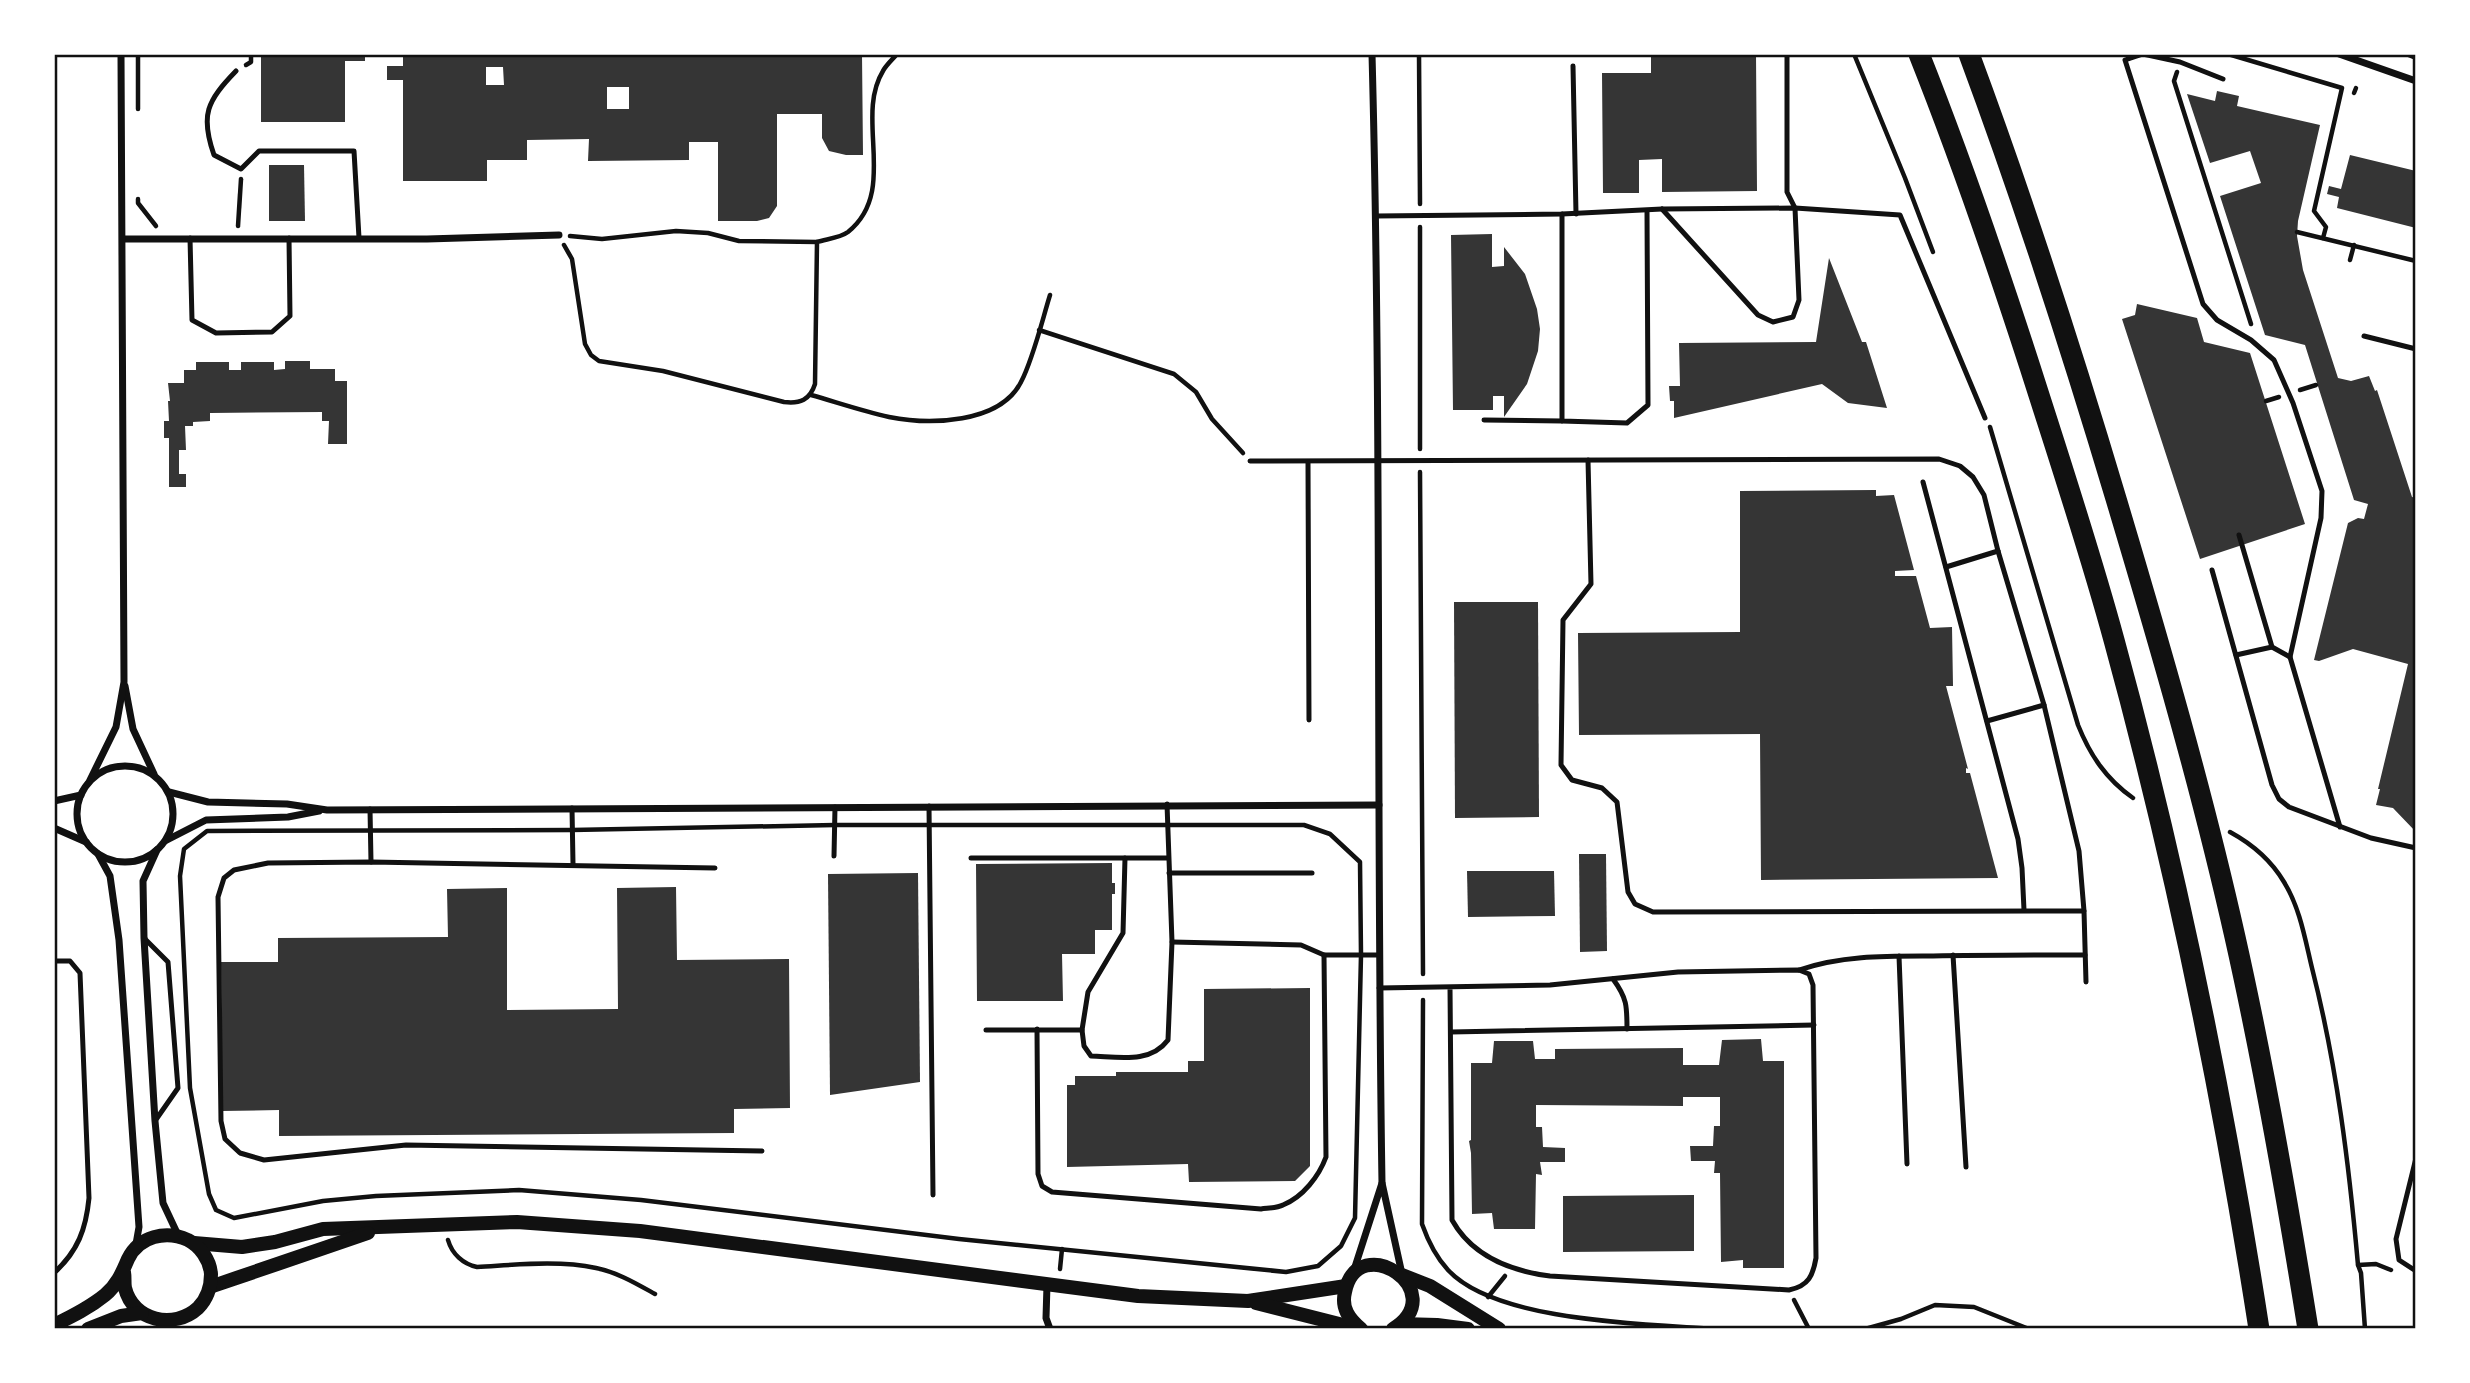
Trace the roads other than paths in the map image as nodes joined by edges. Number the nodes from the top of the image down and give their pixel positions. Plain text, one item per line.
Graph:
1 (121, 54) edge
2 (1372, 54) edge
3 (1787, 54) edge
4 (1919, 54) edge
5 (1969, 54) edge
6 (2339, 55) edge
7 (1573, 66) dead end
8 (236, 71) dead end
9 (2223, 79) dead end
10 (2416, 81) edge
11 (1795, 208) junction
12 (1662, 209) junction
13 (1647, 211) junction
14 (1562, 214) junction
15 (1576, 214) junction
16 (1376, 216) junction
17 (559, 235) road end
18 (190, 238) junction
19 (289, 238) junction
20 (359, 238) junction
21 (123, 239) junction
22 (2364, 336) dead end
23 (2416, 349) edge
24 (1985, 418) dead end
25 (1484, 420) dead end
26 (1562, 421) junction
27 (1588, 460) junction
28 (1250, 461) road end
29 (1377, 461) junction
30 (1308, 462) junction
31 (1923, 482) dead end
32 (2239, 535) dead end
33 (1998, 551) junction
34 (1946, 567) junction
35 (2212, 570) dead end
36 (2272, 647) junction
37 (2236, 655) junction
38 (2290, 657) junction
39 (124, 682) junction
40 (2044, 705) junction
41 (1309, 720) dead end
42 (1987, 721) junction
43 (154, 775) junction
44 (90, 780) junction
45 (169, 792) junction
46 (81, 795) junction
47 (54, 801) edge
48 (1167, 804) junction
49 (1379, 805) junction
50 (929, 806) junction
51 (835, 807) junction
52 (572, 808) junction
53 (370, 809) junction
54 (327, 810) junction
55 (2340, 827) junction
56 (54, 828) edge
57 (165, 841) junction
58 (86, 842) junction
59 (2416, 848) edge
60 (158, 850) junction
61 (98, 854) junction
62 (834, 856) dead end
63 (971, 858) dead end
64 (1125, 858) junction
65 (1168, 858) junction
66 (371, 862) junction
67 (573, 864) junction
68 (715, 868) dead end
69 (1169, 873) junction
70 (1312, 873) dead end
71 (2024, 910) junction
72 (2084, 911) junction
73 (144, 938) junction
74 (1171, 942) junction
75 (1324, 955) junction
76 (1379, 955) junction
77 (1953, 955) junction
78 (2085, 955) junction
79 (1899, 956) junction
80 (54, 961) edge
81 (1799, 970) junction
82 (1613, 979) junction
83 (2085, 982) dead end
84 (1450, 987) junction
85 (1379, 988) junction
86 (1814, 1025) junction
87 (1037, 1029) junction
88 (1627, 1029) junction
89 (986, 1030) dead end
90 (1082, 1030) junction
91 (1451, 1032) junction
92 (155, 1121) junction
93 (762, 1150) dead end
94 (2416, 1158) edge
95 (1907, 1164) dead end
96 (1966, 1167) dead end
97 (1382, 1183) junction
98 (933, 1195) dead end
99 (385, 1227) junction
100 (178, 1236) junction
101 (194, 1243) junction
102 (136, 1248) junction
103 (2416, 1271) edge
104 (124, 1272) junction
105 (54, 1273) edge
106 (1402, 1275) junction
107 (1349, 1281) junction
108 (1047, 1285) junction
109 (210, 1286) junction
110 (1248, 1301) junction
111 (142, 1313) junction
112 (54, 1325) edge
113 (1397, 1326) edge
114 (88, 1329) edge
115 (1050, 1329) edge
116 (1360, 1329) edge
117 (1468, 1329) edge
118 (1499, 1329) edge
119 (2259, 1329) edge
120 (2308, 1329) edge

1 - 21 street
2 - 16 street
3 - 11 lane
4 - 119 highway
5 - 120 highway
6 - 10 street
7 - 15 lane
8 - 20 lane
9 - 38 lane
11 - 12 lane
11 - 12 lane
11 - 24 lane
12 - 13 lane
13 - 15 lane
13 - 26 lane
14 - 15 lane
14 - 16 lane
14 - 26 lane
16 - 29 street
17 - 20 street
18 - 19 street
18 - 19 lane
18 - 21 street
19 - 20 street
21 - 39 street
22 - 23 lane
25 - 26 lane
27 - 29 lane
27 - 33 lane
27 - 71 lane
28 - 30 lane
29 - 30 lane
29 - 49 street
30 - 41 lane
31 - 34 lane
32 - 36 lane
33 - 34 lane
33 - 40 lane
34 - 42 lane
35 - 37 lane
36 - 37 lane
36 - 38 lane
37 - 55 lane
38 - 55 lane
39 - 43 street
39 - 44 street
40 - 42 lane
40 - 72 lane
42 - 71 lane
43 - 44 street
43 - 45 street
44 - 46 street
45 - 54 street
45 - 57 street
46 - 47 street
46 - 58 street
48 - 49 street
48 - 50 street
48 - 65 lane
49 - 76 street
50 - 51 street
50 - 98 lane
51 - 52 street
51 - 62 lane
52 - 53 street
52 - 67 lane
53 - 54 street
53 - 66 lane
54 - 57 street
55 - 59 lane
56 - 58 street
57 - 60 street
58 - 61 street
60 - 61 street
60 - 73 street
61 - 102 street
63 - 64 lane
64 - 65 lane
64 - 90 lane
65 - 69 lane
66 - 67 lane
66 - 93 lane
67 - 68 lane
69 - 70 lane
69 - 74 lane
71 - 72 lane
72 - 78 lane
73 - 92 street
73 - 92 lane
74 - 75 lane
74 - 90 lane
75 - 76 lane
75 - 87 lane
76 - 85 street
77 - 78 lane
77 - 79 lane
77 - 96 lane
78 - 83 lane
79 - 81 lane
79 - 95 lane
80 - 105 lane
81 - 82 lane
81 - 86 lane
82 - 84 lane
82 - 88 lane
84 - 85 lane
84 - 91 lane
85 - 97 street
86 - 88 lane
86 - 91 lane
87 - 89 lane
87 - 90 lane
88 - 91 lane
92 - 100 street
94 - 103 lane
97 - 106 street
97 - 107 street
99 - 101 main road
99 - 108 main road
99 - 109 main road
100 - 101 main road
100 - 102 main road
101 - 109 main road
102 - 104 main road
104 - 111 main road
104 - 112 main road
106 - 107 main road
106 - 113 main road
106 - 118 main road
107 - 110 main road
107 - 116 main road
108 - 110 main road
108 - 115 street
109 - 111 main road
110 - 116 main road
111 - 114 main road
113 - 117 main road

